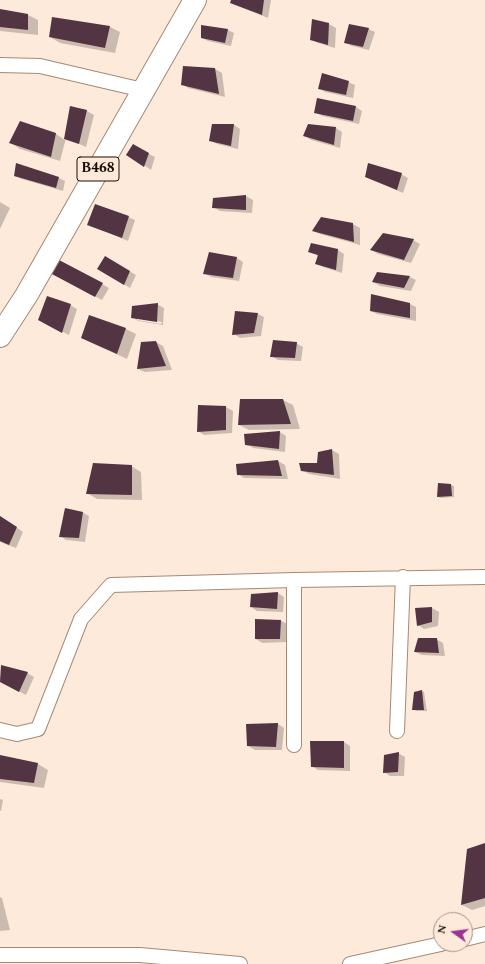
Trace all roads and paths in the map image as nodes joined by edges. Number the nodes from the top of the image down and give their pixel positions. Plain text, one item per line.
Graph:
1 (195, 0) edge
2 (0, 65) edge
3 (143, 90) junction
4 (0, 336) edge
5 (403, 577) junction
6 (485, 577) edge
7 (294, 580) junction
8 (0, 730) edge
9 (397, 730) dead end
10 (294, 745) dead end
11 (485, 934) edge
12 (473, 937) edge
13 (433, 946) edge
14 (0, 955) edge
15 (140, 960) edge
16 (240, 964) edge
17 (350, 964) edge

1 - 3 main road, B468
2 - 3 street
3 - 4 main road, B468
5 - 6 street
5 - 7 street
5 - 9 street
7 - 8 street
7 - 10 street
11 - 12 street
13 - 17 street
14 - 15 street
15 - 16 street

